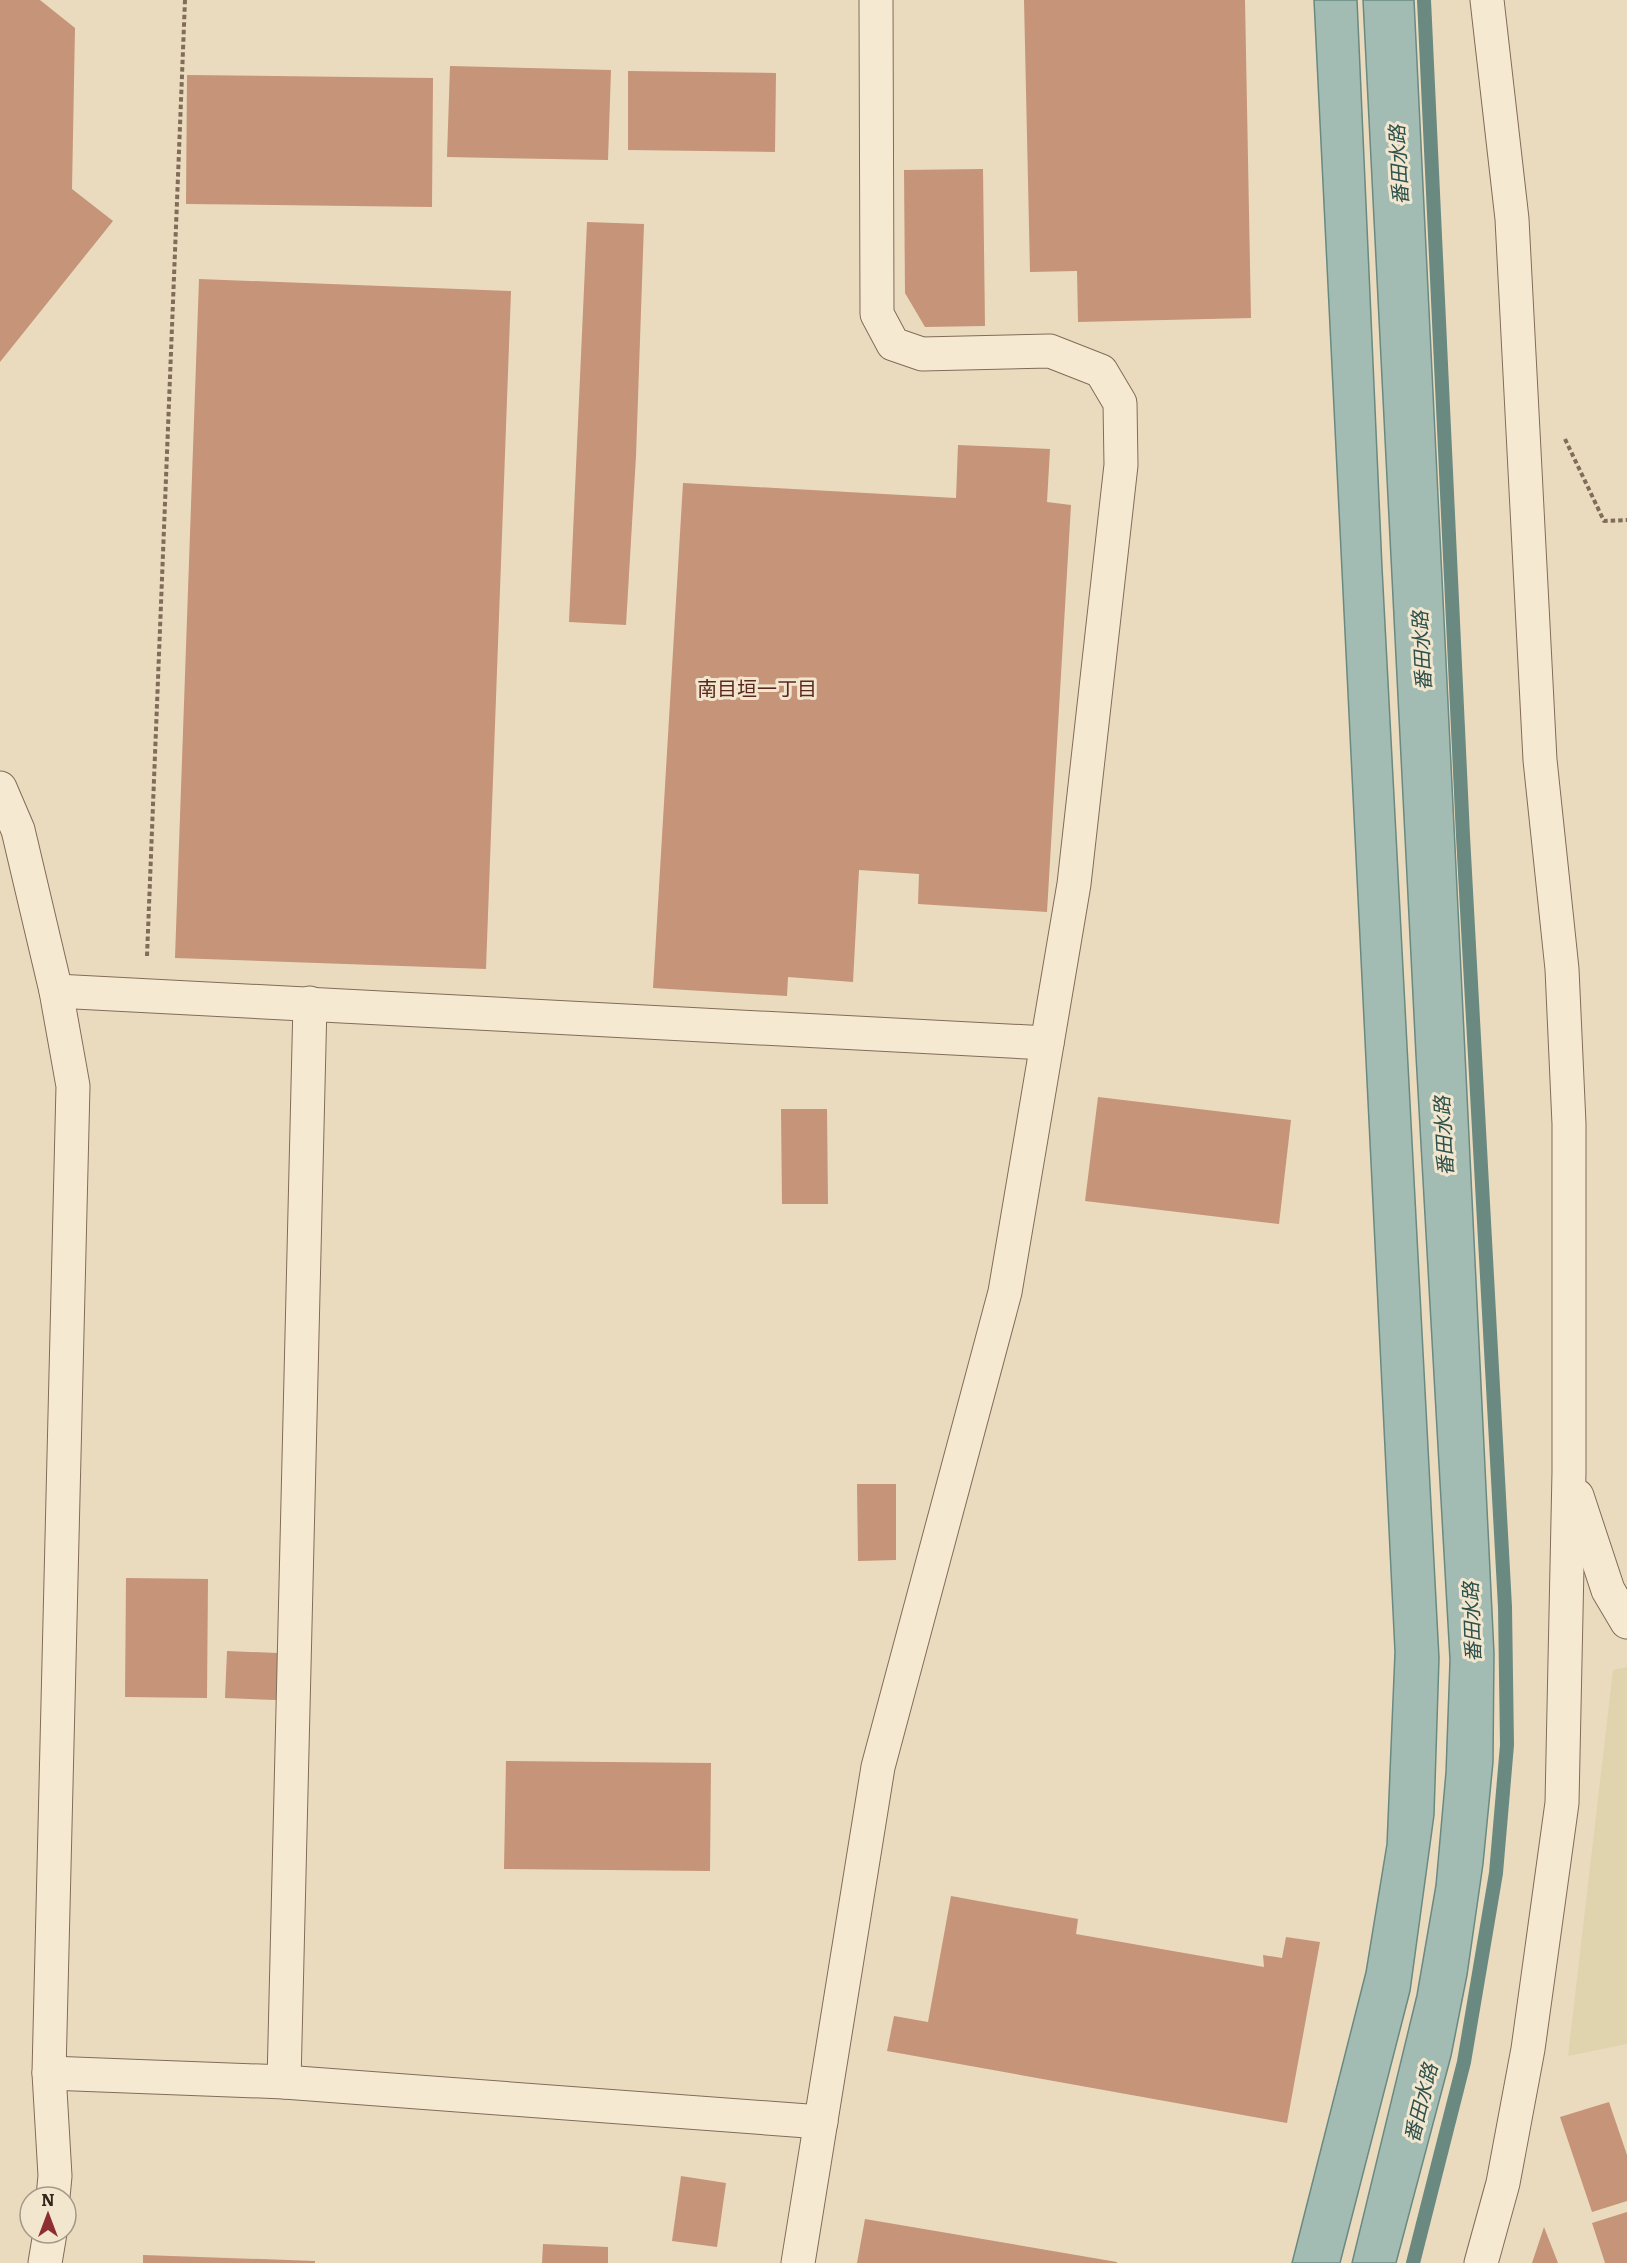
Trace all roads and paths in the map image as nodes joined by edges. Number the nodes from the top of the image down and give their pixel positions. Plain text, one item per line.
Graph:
1 (185, 0) edge
2 (876, 0) edge
3 (1487, 0) edge
4 (1564, 438) dead end
5 (1627, 520) edge
6 (0, 788) edge
7 (56, 991) junction
8 (146, 994) junction
9 (310, 1003) junction
10 (1047, 1042) junction
11 (1569, 1472) junction
12 (1627, 1622) edge
13 (49, 2073) junction
14 (284, 2082) junction
15 (820, 2121) junction
16 (54, 2185) edge
17 (48, 2245) edge
18 (45, 2263) edge
19 (798, 2263) edge
20 (1481, 2263) edge

1 - 8 path
2 - 10 street
3 - 11 street
4 - 5 path
6 - 7 street
7 - 8 street
7 - 13 street
8 - 9 street
9 - 10 street
9 - 14 street
10 - 15 street
11 - 12 street
11 - 20 street
13 - 14 street
13 - 16 street
14 - 15 street
15 - 19 street
17 - 18 street

